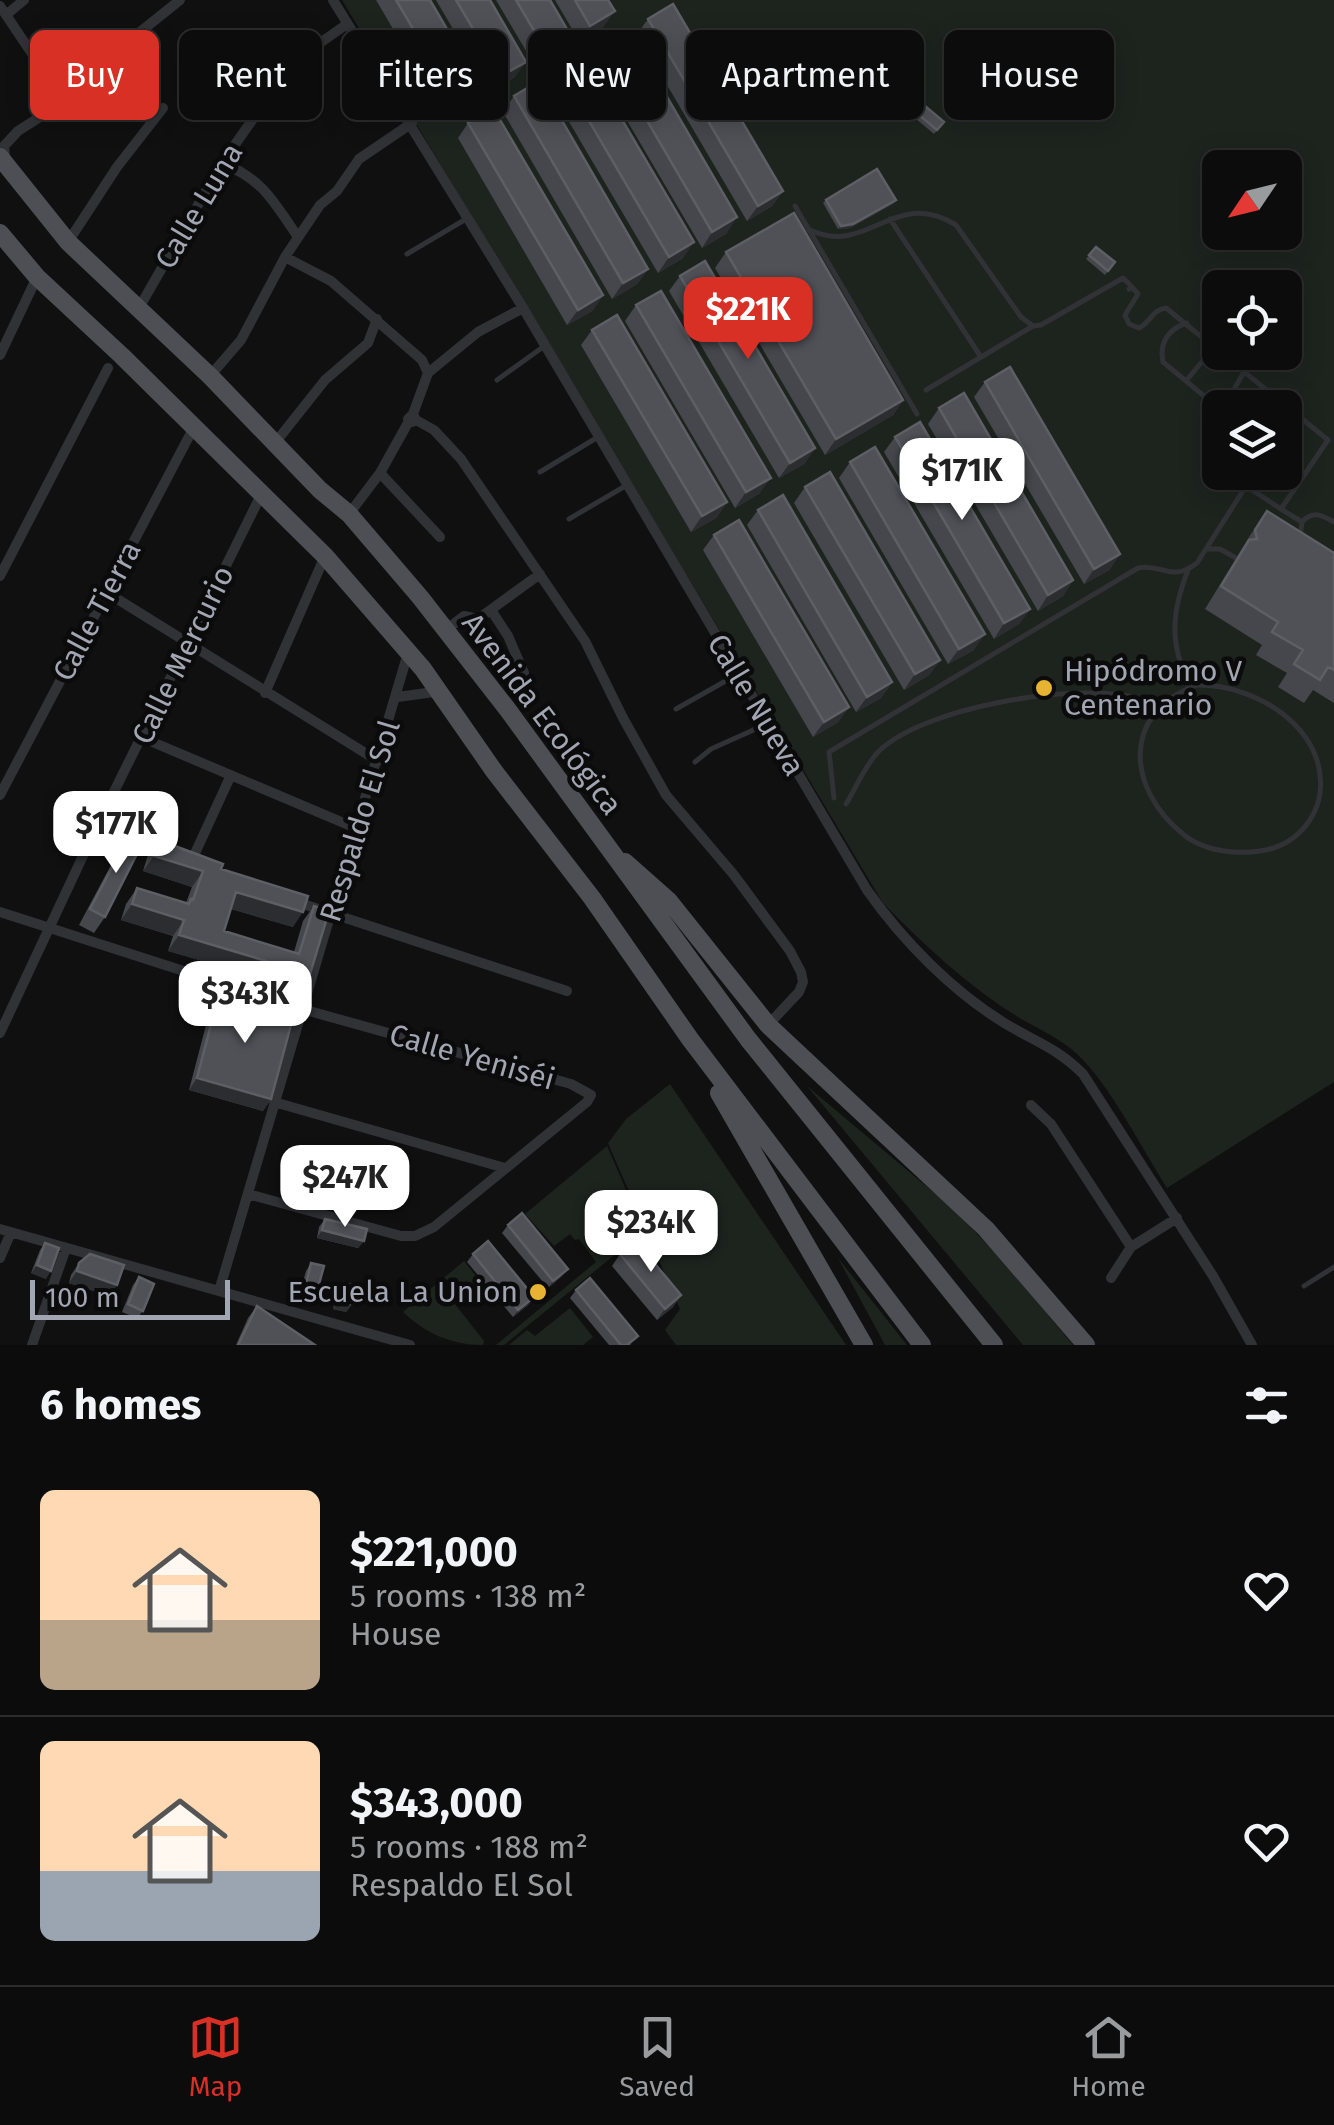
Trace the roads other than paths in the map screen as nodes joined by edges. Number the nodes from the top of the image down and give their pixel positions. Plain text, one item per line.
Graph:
1 (24, 0) edge
2 (180, 0) edge
3 (333, 0) edge
4 (3, 11) edge
5 (347, 24) junction
6 (144, 30) edge
7 (30, 50) edge
8 (163, 108) dead end
9 (34, 120) edge
10 (412, 124) junction
11 (3, 161) edge
12 (222, 163) junction
13 (795, 206) dead end
14 (468, 218) junction
15 (890, 219) junction
16 (808, 229) junction
17 (0, 233) edge
18 (298, 237) junction
19 (68, 242) junction
20 (407, 254) dead end
21 (285, 257) junction
22 (37, 277) junction
23 (139, 308) junction
24 (523, 308) junction
25 (377, 319) junction
26 (1186, 323) junction
27 (1033, 326) junction
28 (1202, 337) edge
29 (545, 345) junction
30 (0, 356) edge
31 (980, 357) junction
32 (1202, 366) edge
33 (108, 368) dead end
34 (1242, 370) edge
35 (1244, 372) junction
36 (428, 373) junction
37 (210, 376) junction
38 (497, 380) dead end
39 (1186, 381) junction
40 (926, 390) dead end
41 (1266, 390) edge
42 (916, 414) dead end
43 (413, 418) junction
44 (1302, 419) edge
45 (194, 426) junction
46 (598, 437) junction
47 (276, 443) junction
48 (540, 472) dead end
49 (380, 473) junction
50 (1302, 479) edge
51 (627, 486) junction
52 (1243, 490) edge
53 (1252, 490) edge
54 (1295, 490) edge
55 (262, 493) junction
56 (1282, 509) junction
57 (348, 514) junction
58 (569, 519) dead end
59 (1302, 522) junction
60 (1334, 522) edge
61 (440, 537) dead end
62 (1303, 544) edge
63 (1205, 550) junction
64 (325, 556) junction
65 (1236, 558) edge
66 (1188, 569) junction
67 (540, 574) junction
68 (0, 576) edge
69 (106, 592) junction
70 (491, 610) junction
71 (446, 630) junction
72 (188, 646) junction
73 (408, 652) junction
74 (524, 673) dead end
75 (738, 674) junction
76 (441, 692) junction
77 (265, 693) junction
78 (398, 696) junction
79 (1192, 696) dead end
80 (1157, 707) junction
81 (676, 709) dead end
82 (1168, 712) dead end
83 (768, 724) junction
84 (143, 738) junction
85 (378, 761) junction
86 (694, 762) dead end
87 (231, 775) junction
88 (0, 795) edge
89 (834, 798) dead end
90 (846, 804) dead end
91 (96, 826) junction
92 (358, 829) junction
93 (607, 848) junction
94 (190, 862) junction
95 (208, 869) edge
96 (279, 896) edge
97 (0, 912) edge
98 (332, 916) junction
99 (48, 928) junction
100 (567, 990) dead end
101 (302, 1010) junction
102 (768, 1025) junction
103 (0, 1032) edge
104 (690, 1039) junction
105 (274, 1102) junction
106 (1031, 1105) dead end
107 (505, 1168) junction
108 (248, 1194) junction
109 (1177, 1218) junction
110 (6, 1230) edge
111 (1131, 1247) junction
112 (66, 1248) junction
113 (0, 1258) edge
114 (1334, 1267) edge
115 (1112, 1278) dead end
116 (1304, 1286) dead end
117 (220, 1291) junction
118 (35, 1344) edge
119 (410, 1345) edge
120 (864, 1345) edge
121 (922, 1345) edge
122 (994, 1345) edge
123 (1086, 1345) edge
124 (1252, 1345) edge

1 - 4 street
2 - 6 street
3 - 5 street, Calle Nueva
4 - 7 street
5 - 10 street, Calle Nueva
5 - 12 street, Calle Luna
8 - 19 street
9 - 11 street
10 - 14 street, Calle Nueva
10 - 18 street
11 - 19 main road, Avenida Ecológica
12 - 18 street
12 - 23 street, Calle Luna
13 - 16 lane
14 - 20 lane
14 - 24 street, Calle Nueva
15 - 16 lane
15 - 27 lane
15 - 31 lane
16 - 42 lane
17 - 22 main road
18 - 21 street
19 - 23 main road, Avenida Ecológica
21 - 25 street
21 - 37 street
22 - 30 street
22 - 45 main road
23 - 37 main road, Avenida Ecológica
24 - 29 street, Calle Nueva
24 - 36 street
25 - 36 street
25 - 47 street
26 - 27 lane
26 - 28 lane
26 - 39 lane
27 - 31 lane
29 - 38 lane
29 - 46 street, Calle Nueva
31 - 40 lane
32 - 39 lane
33 - 68 street
34 - 35 lane
35 - 39 lane
35 - 41 lane
36 - 43 street
37 - 47 main road, Avenida Ecológica
43 - 49 street
43 - 67 street
44 - 50 lane
45 - 55 main road
45 - 69 street, Calle Tierra
46 - 48 lane
46 - 51 street, Calle Nueva
47 - 57 main road, Avenida Ecológica
49 - 57 street
49 - 61 street
51 - 58 lane
51 - 75 street, Calle Nueva
52 - 63 lane
53 - 56 lane
54 - 56 lane
55 - 64 main road
55 - 72 street, Calle Mercurio
56 - 59 lane
57 - 71 main road, Avenida Ecológica
59 - 60 lane
59 - 62 lane
63 - 65 lane
63 - 66 lane
64 - 73 main road
64 - 77 street
66 - 79 lane
66 - 89 lane
67 - 70 street
67 - 102 street
69 - 72 street
69 - 88 street, Calle Tierra
70 - 71 street
70 - 74 street
71 - 93 main road, Avenida Ecológica
72 - 77 street
72 - 84 street, Calle Mercurio
73 - 76 main road
73 - 78 street, Respaldo El Sol
75 - 81 lane
75 - 83 street, Calle Nueva
76 - 78 street, Respaldo El Sol
76 - 104 main road
77 - 85 street
78 - 85 street, Respaldo El Sol
80 - 80 lane
80 - 82 lane
80 - 90 lane
83 - 86 lane
83 - 109 street, Calle Nueva
84 - 87 street
84 - 91 street, Calle Mercurio
85 - 92 street, Respaldo El Sol
87 - 92 street
87 - 94 street
91 - 94 street
91 - 99 street, Calle Mercurio
92 - 98 street, Respaldo El Sol
93 - 102 main road
93 - 122 main road, Avenida Ecológica
94 - 95 street
96 - 98 street
97 - 99 street, Calle Yeniséi
98 - 100 street
98 - 101 street, Respaldo El Sol
99 - 101 street, Calle Yeniséi
99 - 103 street, Calle Mercurio
101 - 105 street, Respaldo El Sol
101 - 107 street, Calle Yeniséi
102 - 123 main road
104 - 120 main road
104 - 121 main road
105 - 107 street
105 - 108 street, Respaldo El Sol
106 - 111 street
107 - 108 street
108 - 117 street, Respaldo El Sol
109 - 111 street
109 - 124 street, Calle Nueva
110 - 112 street
110 - 113 street
111 - 115 street
112 - 117 street
112 - 118 street
114 - 116 lane
117 - 119 street

